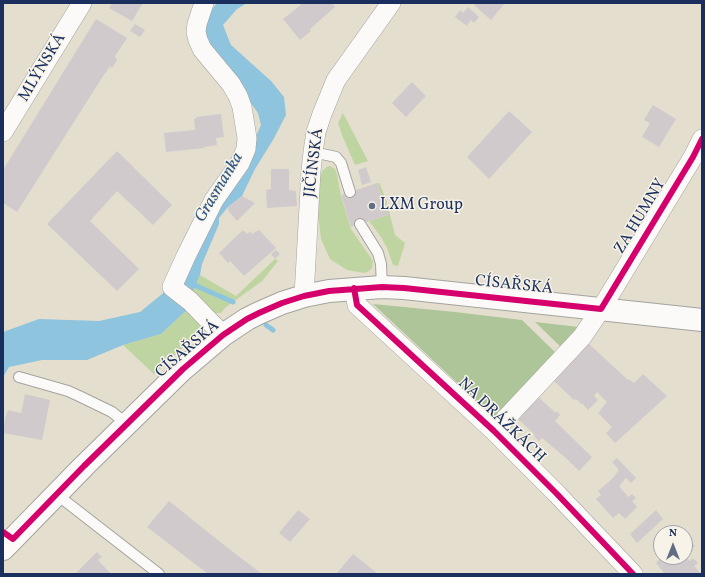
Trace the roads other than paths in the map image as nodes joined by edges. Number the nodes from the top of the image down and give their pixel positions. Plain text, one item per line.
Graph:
1 (82, 3) edge
2 (204, 3) edge
3 (391, 3) edge
4 (3, 132) edge
5 (702, 139) edge
6 (313, 152) junction
7 (350, 192) dead end
8 (360, 224) dead end
9 (382, 287) junction
10 (354, 288) junction
11 (304, 296) junction
12 (600, 309) junction
13 (702, 320) edge
14 (223, 335) junction
15 (19, 377) dead end
16 (126, 424) junction
17 (494, 432) junction
18 (56, 494) junction
19 (6, 540) edge
20 (159, 574) edge
21 (633, 574) edge

1 - 4 street, MLÝNSKÁ
2 - 14 street
3 - 6 street, JIČÍNSKÁ
5 - 12 street, ZA HUMNY
6 - 7 lane
6 - 11 street, JIČÍNSKÁ
8 - 9 lane
9 - 10 street, CÍSAŘSKÁ
9 - 12 street, CÍSAŘSKÁ
10 - 11 street, CÍSAŘSKÁ
10 - 17 street, NA DRÁŽKÁCH
11 - 14 street, CÍSAŘSKÁ
12 - 13 street, CÍSAŘSKÁ
12 - 17 street, NA DRÁŽKÁCH
14 - 16 street, CÍSAŘSKÁ
15 - 16 lane
16 - 18 street, CÍSAŘSKÁ
17 - 21 street, NA DRÁŽKÁCH
18 - 19 street, CÍSAŘSKÁ
18 - 20 lane

